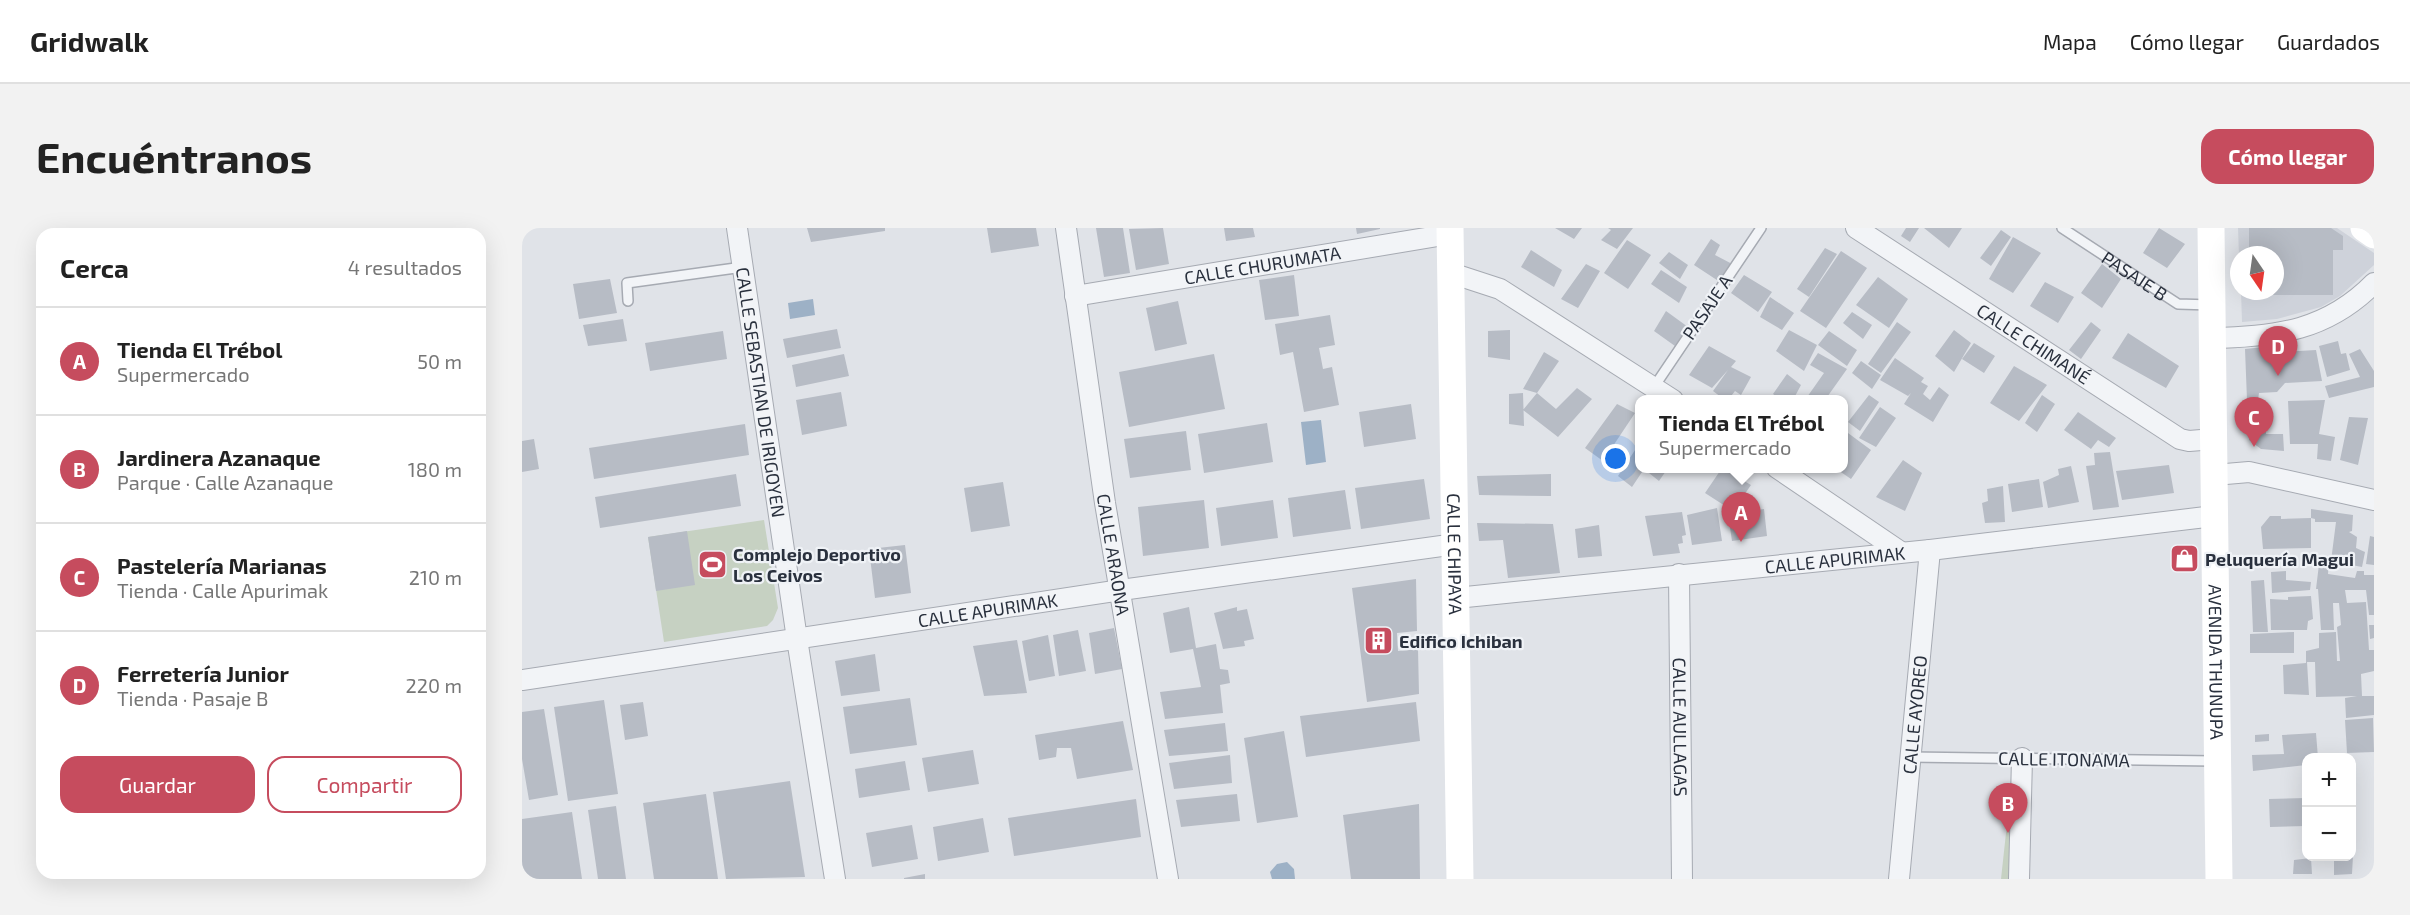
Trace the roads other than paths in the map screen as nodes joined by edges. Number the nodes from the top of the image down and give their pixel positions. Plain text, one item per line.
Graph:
1 (737, 228) edge
2 (1066, 228) edge
3 (1761, 228) edge
4 (1857, 228) edge
5 (2062, 228) edge
6 (2211, 228) edge
7 (2364, 228) edge
8 (1450, 231) edge
9 (2374, 236) edge
10 (743, 267) junction
11 (1451, 273) junction
12 (2374, 283) edge
13 (1076, 296) junction
14 (628, 301) dead end
15 (2213, 305) junction
16 (2213, 338) junction
17 (1654, 387) junction
18 (1667, 395) edge
19 (2214, 439) junction
20 (1784, 473) edge
21 (2214, 475) junction
22 (2374, 500) edge
23 (2214, 516) junction
24 (1456, 544) junction
25 (1930, 550) junction
26 (1901, 552) junction
27 (1679, 574) junction
28 (1121, 590) junction
29 (1456, 598) junction
30 (797, 639) junction
31 (522, 680) edge
32 (1910, 757) junction
33 (2022, 758) junction
34 (2217, 761) junction
35 (835, 879) edge
36 (1168, 879) edge
37 (1460, 879) edge
38 (1682, 879) edge
39 (1899, 879) edge
40 (2019, 879) edge
41 (2219, 879) edge

1 - 10 street, CALLE SEBASTIAN DE IRIGOYEN
2 - 13 street, CALLE ARAONA
3 - 17 lane, PASAJE A
4 - 19 street, CALLE CHIMANÉ
5 - 15 lane, PASAJE B
6 - 15 street, AVENIDA THUNUPA
7 - 9 street
8 - 11 street, CALLE CHIPAYA
8 - 13 street, CALLE CHURUMATA
10 - 14 lane
10 - 30 street, CALLE SEBASTIAN DE IRIGOYEN
11 - 17 street
11 - 24 street, CALLE CHIPAYA
12 - 16 street
13 - 28 street, CALLE ARAONA
15 - 16 street, AVENIDA THUNUPA
16 - 19 street, AVENIDA THUNUPA
17 - 18 street
19 - 21 street, AVENIDA THUNUPA
20 - 26 street
21 - 22 street
21 - 23 street, AVENIDA THUNUPA
23 - 25 street, CALLE APURIMAK
23 - 34 street, AVENIDA THUNUPA
24 - 28 street, CALLE APURIMAK
24 - 29 street, CALLE CHIPAYA
25 - 26 street, CALLE APURIMAK
25 - 32 street, CALLE AYOREO
26 - 27 street, CALLE APURIMAK
27 - 29 street, CALLE APURIMAK
27 - 38 street, CALLE AULLAGAS
28 - 30 street, CALLE APURIMAK
28 - 36 street, CALLE ARAONA
29 - 37 street, CALLE CHIPAYA
30 - 31 street, CALLE APURIMAK
30 - 35 street, CALLE SEBASTIAN DE IRIGOYEN
32 - 33 lane, CALLE ITONAMA
32 - 39 street, CALLE AYOREO
33 - 34 lane, CALLE ITONAMA
33 - 40 street
34 - 41 street, AVENIDA THUNUPA

